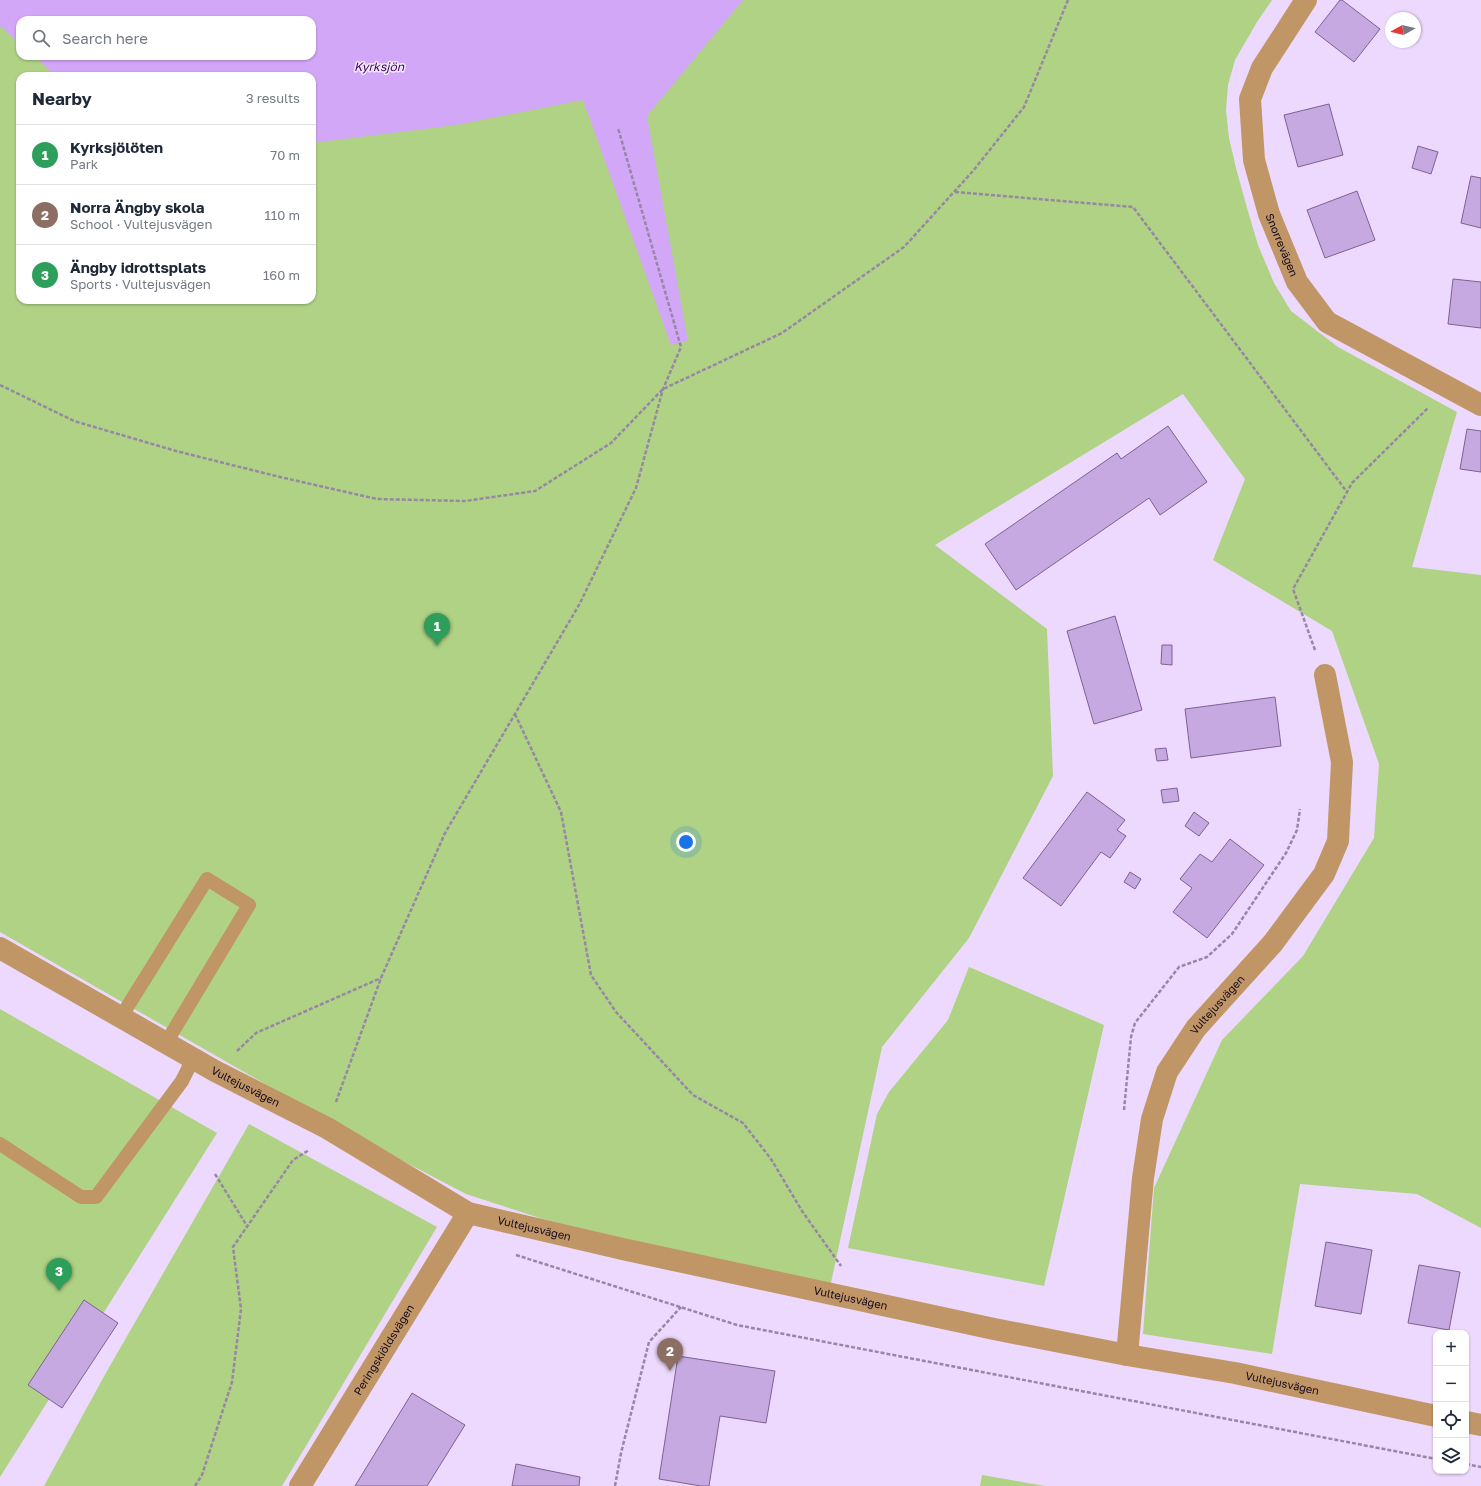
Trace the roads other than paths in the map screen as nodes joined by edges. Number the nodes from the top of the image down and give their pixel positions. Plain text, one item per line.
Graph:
1 (1306, 0) edge
2 (1481, 405) edge
3 (1325, 675) road end
4 (0, 948) edge
5 (121, 1017) junction
6 (166, 1044) junction
7 (193, 1059) junction
8 (0, 1144) edge
9 (468, 1213) junction
10 (1127, 1355) junction
11 (1433, 1415) edge
12 (1469, 1423) edge
13 (1481, 1425) edge
14 (300, 1486) edge

1 - 2 street, Snorrevägen
3 - 10 street, Vultejusvägen
4 - 5 street, Vultejusvägen
5 - 6 street, Vultejusvägen
5 - 6 lane
6 - 7 street, Vultejusvägen
7 - 8 lane
7 - 9 street, Vultejusvägen
9 - 10 street, Vultejusvägen
9 - 14 street, Peringskiöldsvägen
10 - 11 street, Vultejusvägen
12 - 13 street

